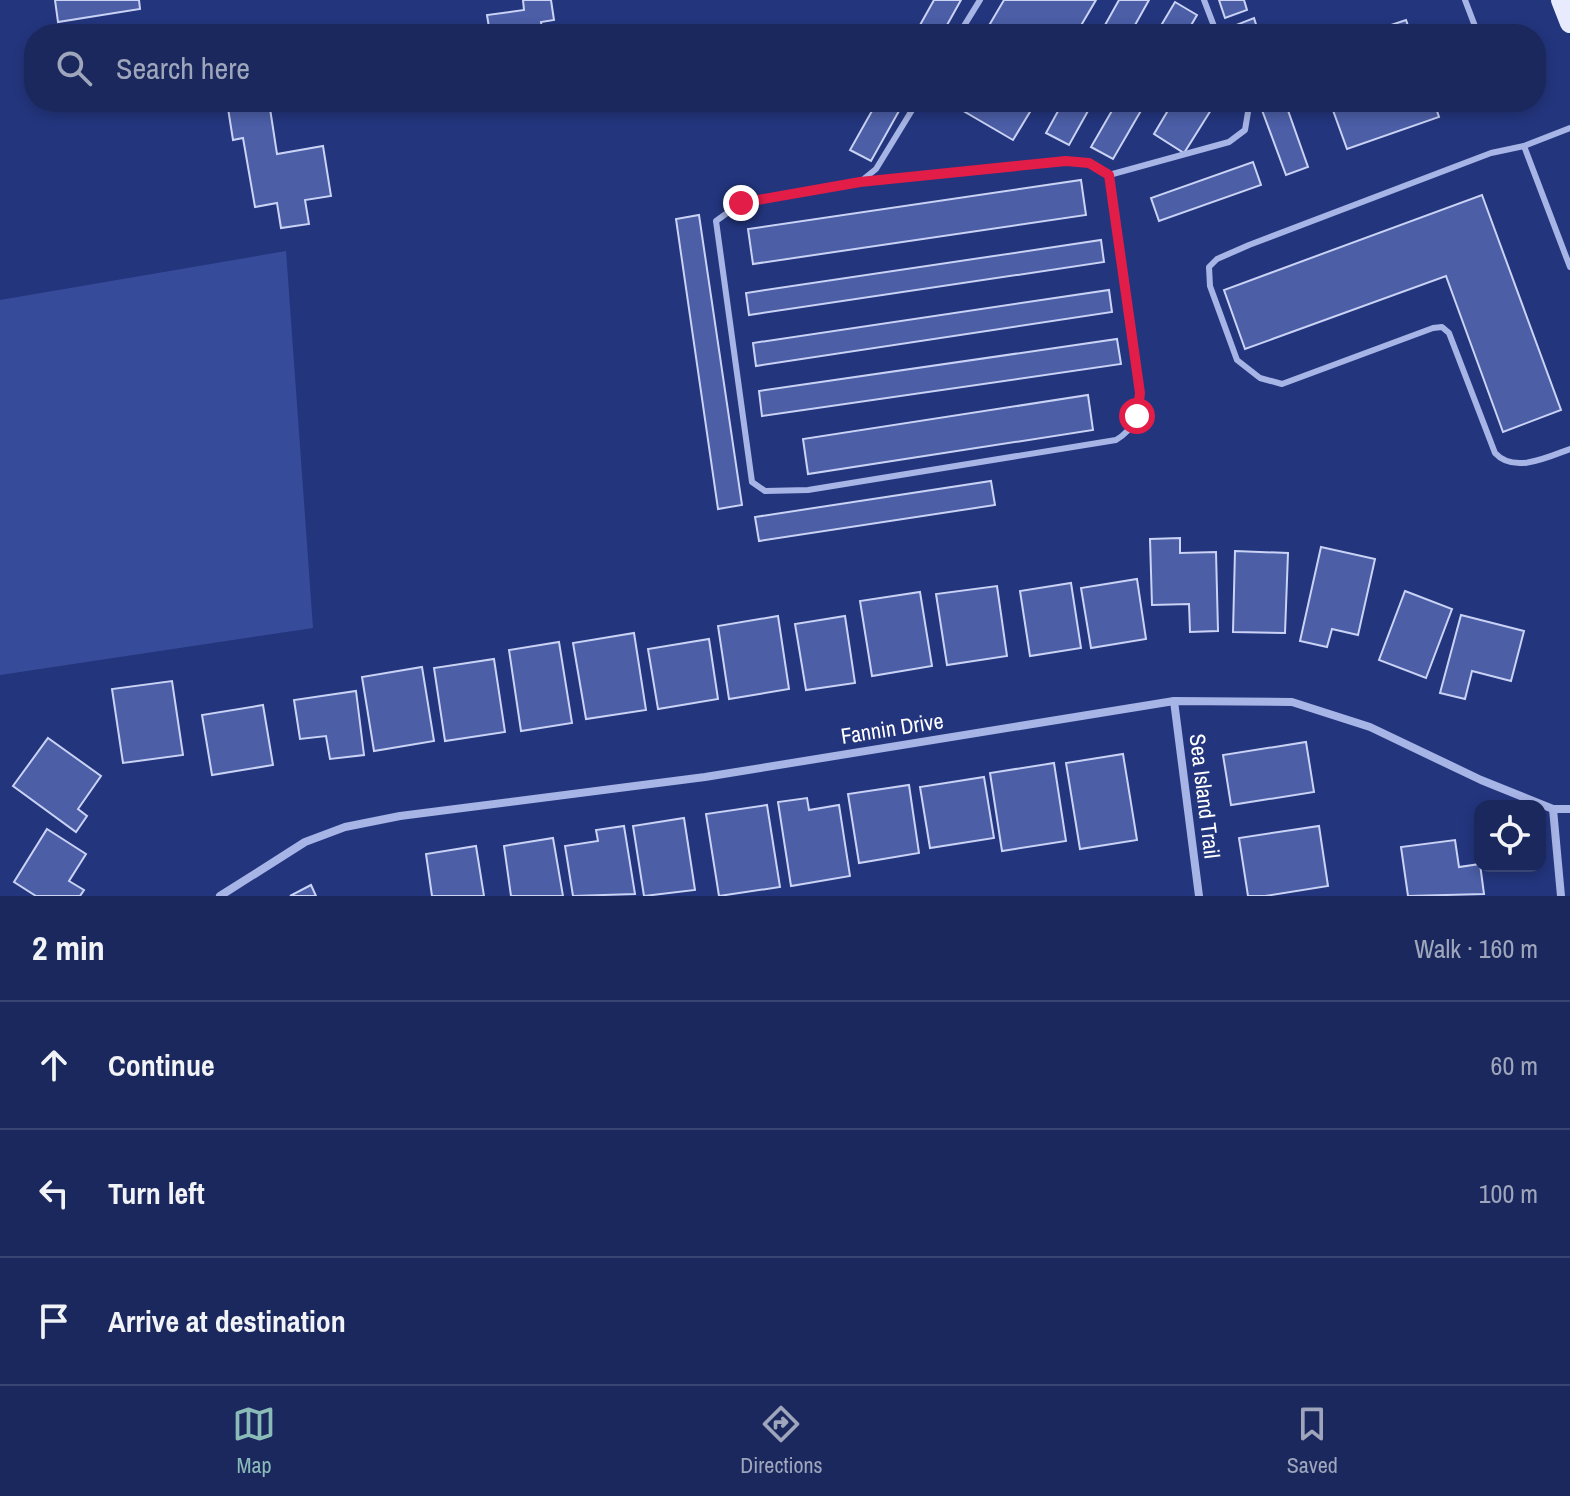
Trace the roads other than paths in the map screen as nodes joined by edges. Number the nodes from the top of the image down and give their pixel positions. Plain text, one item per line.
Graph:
1 (980, 0) edge
2 (1204, 0) edge
3 (1465, 0) edge
4 (1561, 0) edge
5 (1570, 23) edge
6 (965, 24) edge
7 (1213, 24) edge
8 (1474, 24) edge
9 (911, 112) edge
10 (1248, 112) edge
11 (1570, 128) edge
12 (1524, 146) junction
13 (1109, 175) junction
14 (860, 182) junction
15 (1570, 267) edge
16 (1570, 449) edge
17 (1174, 701) junction
18 (1553, 809) junction
19 (1570, 809) edge
20 (220, 896) edge
21 (1199, 896) edge
22 (1561, 896) edge

1 - 6 lane
2 - 7 lane
3 - 8 lane
4 - 5 main road
9 - 14 lane
10 - 13 lane
11 - 12 lane
12 - 15 lane
12 - 16 lane
13 - 14 lane
13 - 14 lane
17 - 18 street, Fannin Drive
17 - 20 street, Fannin Drive
17 - 21 street, Sea Island Trail
18 - 19 street, Fannin Drive
18 - 22 street

